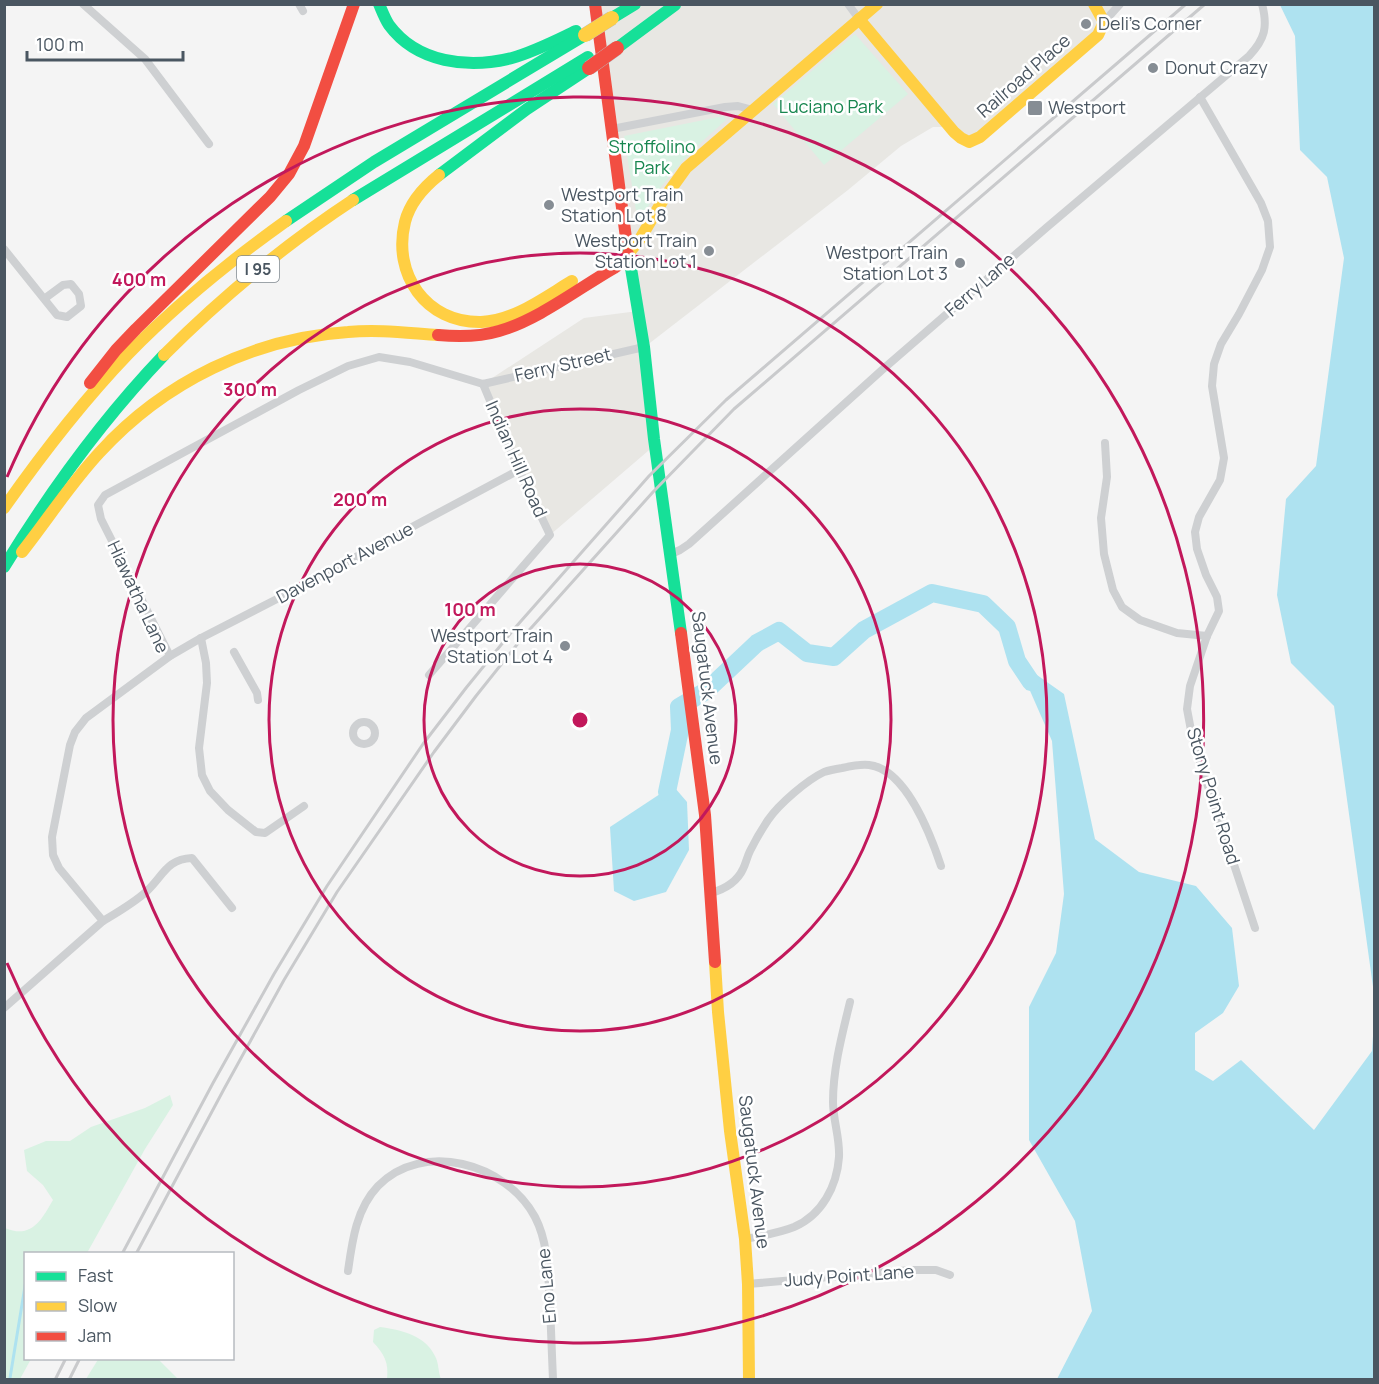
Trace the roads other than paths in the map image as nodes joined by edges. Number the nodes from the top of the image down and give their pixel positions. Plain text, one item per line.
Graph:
1 (83, 4) edge
2 (354, 4) edge
3 (379, 4) edge
4 (595, 4) edge
5 (629, 4) edge
6 (635, 4) edge
7 (848, 4) edge
8 (877, 4) edge
9 (1094, 4) edge
10 (1120, 4) edge
11 (1262, 4) edge
12 (676, 5) edge
13 (612, 16) junction
14 (859, 19) junction
15 (1104, 22) junction
16 (584, 31) junction
17 (588, 63) junction
18 (1200, 97) junction
19 (753, 110) junction
20 (612, 129) junction
21 (209, 144) dead end
22 (4, 249) edge
23 (628, 254) junction
24 (44, 299) junction
25 (644, 347) junction
26 (483, 384) junction
27 (1105, 443) dead end
28 (48, 447) junction
29 (519, 470) junction
30 (4, 508) edge
31 (671, 554) junction
32 (4, 567) edge
33 (4, 573) edge
34 (1207, 636) junction
35 (201, 638) junction
36 (234, 652) dead end
37 (170, 656) junction
38 (429, 675) dead end
39 (258, 700) dead end
40 (304, 806) dead end
41 (941, 866) dead end
42 (711, 892) junction
43 (232, 908) dead end
44 (103, 921) junction
45 (1255, 928) dead end
46 (850, 1002) dead end
47 (4, 1008) edge
48 (745, 1239) junction
49 (348, 1271) dead end
50 (950, 1275) dead end
51 (748, 1284) junction
52 (553, 1380) edge
53 (750, 1380) edge

1 - 21 street
2 - 28 main road
3 - 16 main road
4 - 20 main road, Saugatuck Avenue
5 - 13 main road
6 - 13 main road, I 95
7 - 14 street
8 - 14 main road
9 - 15 main road
10 - 15 street, Railroad Place
11 - 18 street, Ferry Lane
12 - 17 main road, I 95
13 - 16 main road, I 95, bridge
14 - 15 main road, Railroad Place
14 - 19 main road
16 - 28 main road, I 95
17 - 23 main road
17 - 32 main road, I 95
18 - 31 street, Ferry Lane
18 - 34 street, Stony Point Road
19 - 20 street
19 - 23 main road
20 - 23 main road, Saugatuck Avenue
22 - 24 street
23 - 25 main road, Saugatuck Avenue
23 - 33 main road
24 - 24 street
25 - 26 street, Ferry Street
25 - 31 main road, Saugatuck Avenue
26 - 29 street, Indian Hill Road
26 - 37 street, Hiawatha Lane
27 - 34 street
28 - 30 main road, I 95
29 - 35 street, Davenport Avenue
29 - 38 street, Indian Hill Road
31 - 42 main road, Saugatuck Avenue
34 - 45 street, Stony Point Road
35 - 37 street, Davenport Avenue
35 - 40 street
36 - 39 street
37 - 44 street, Hiawatha Lane
41 - 42 street
42 - 48 main road, Saugatuck Avenue
43 - 44 street
44 - 47 street
46 - 48 street
48 - 51 main road, Saugatuck Avenue
49 - 52 street, Eno Lane
50 - 51 street, Judy Point Lane
51 - 53 main road, Saugatuck Avenue

